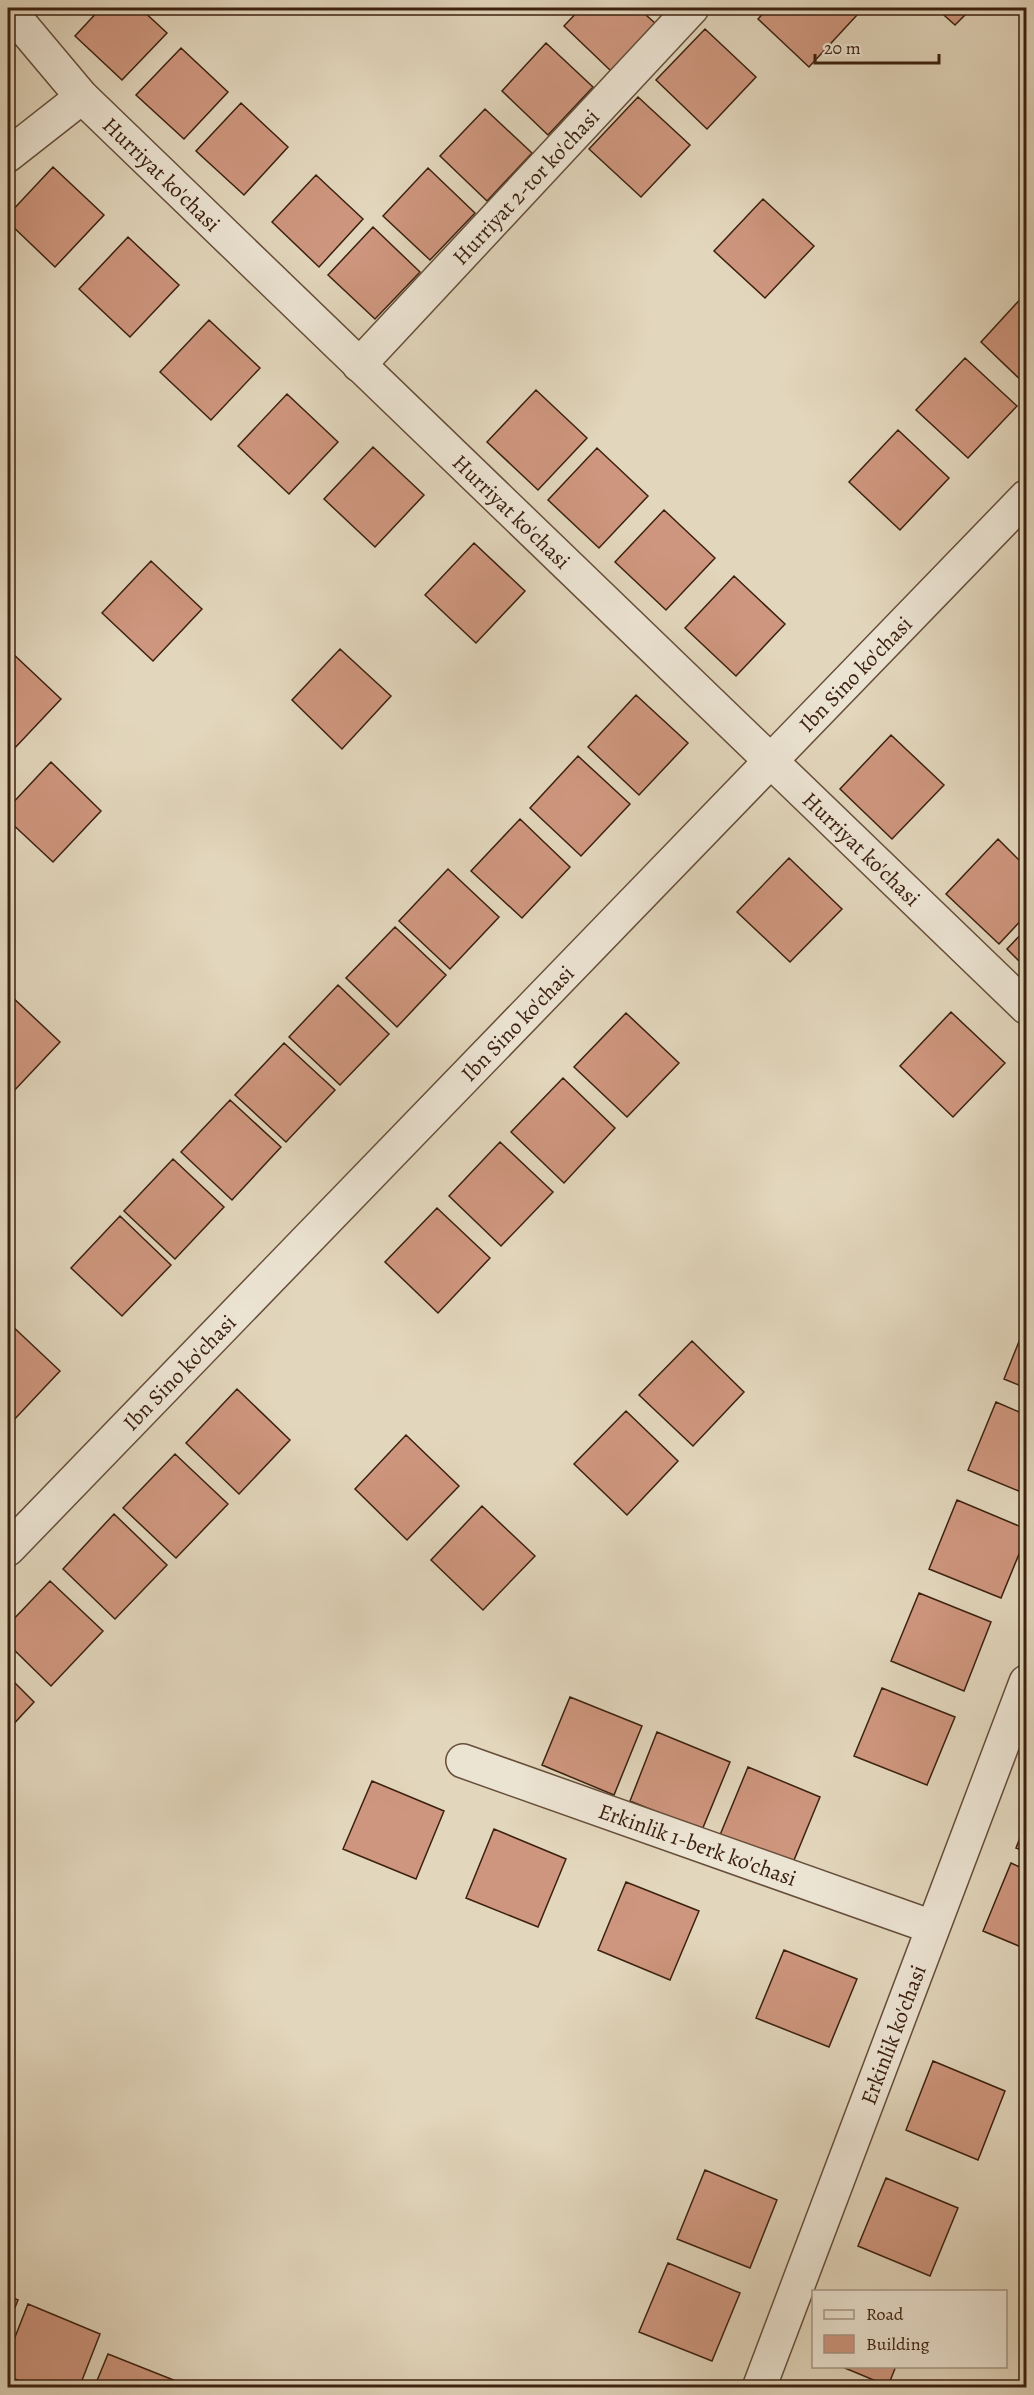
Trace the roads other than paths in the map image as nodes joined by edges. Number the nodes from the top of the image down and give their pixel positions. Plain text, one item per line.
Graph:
1 (692, 8) edge
2 (8, 9) edge
3 (82, 97) junction
4 (8, 155) edge
5 (359, 365) junction
6 (1026, 497) edge
7 (771, 761) junction
8 (1026, 1007) edge
9 (8, 1549) edge
10 (1026, 1682) edge
11 (463, 1761) dead end
12 (932, 1927) junction
13 (759, 2388) edge

1 - 5 street, Hurriyat 2-tor ko'chasi
2 - 3 street, Hurriyat ko'chasi
3 - 4 street
3 - 5 street, Hurriyat ko'chasi
5 - 7 street, Hurriyat ko'chasi
6 - 7 street, Ibn Sino ko'chasi
7 - 8 street, Hurriyat ko'chasi
7 - 9 street, Ibn Sino ko'chasi
10 - 12 street, Erkinlik ko'chasi
11 - 12 street, Erkinlik 1-berk ko'chasi
12 - 13 street, Erkinlik ko'chasi

